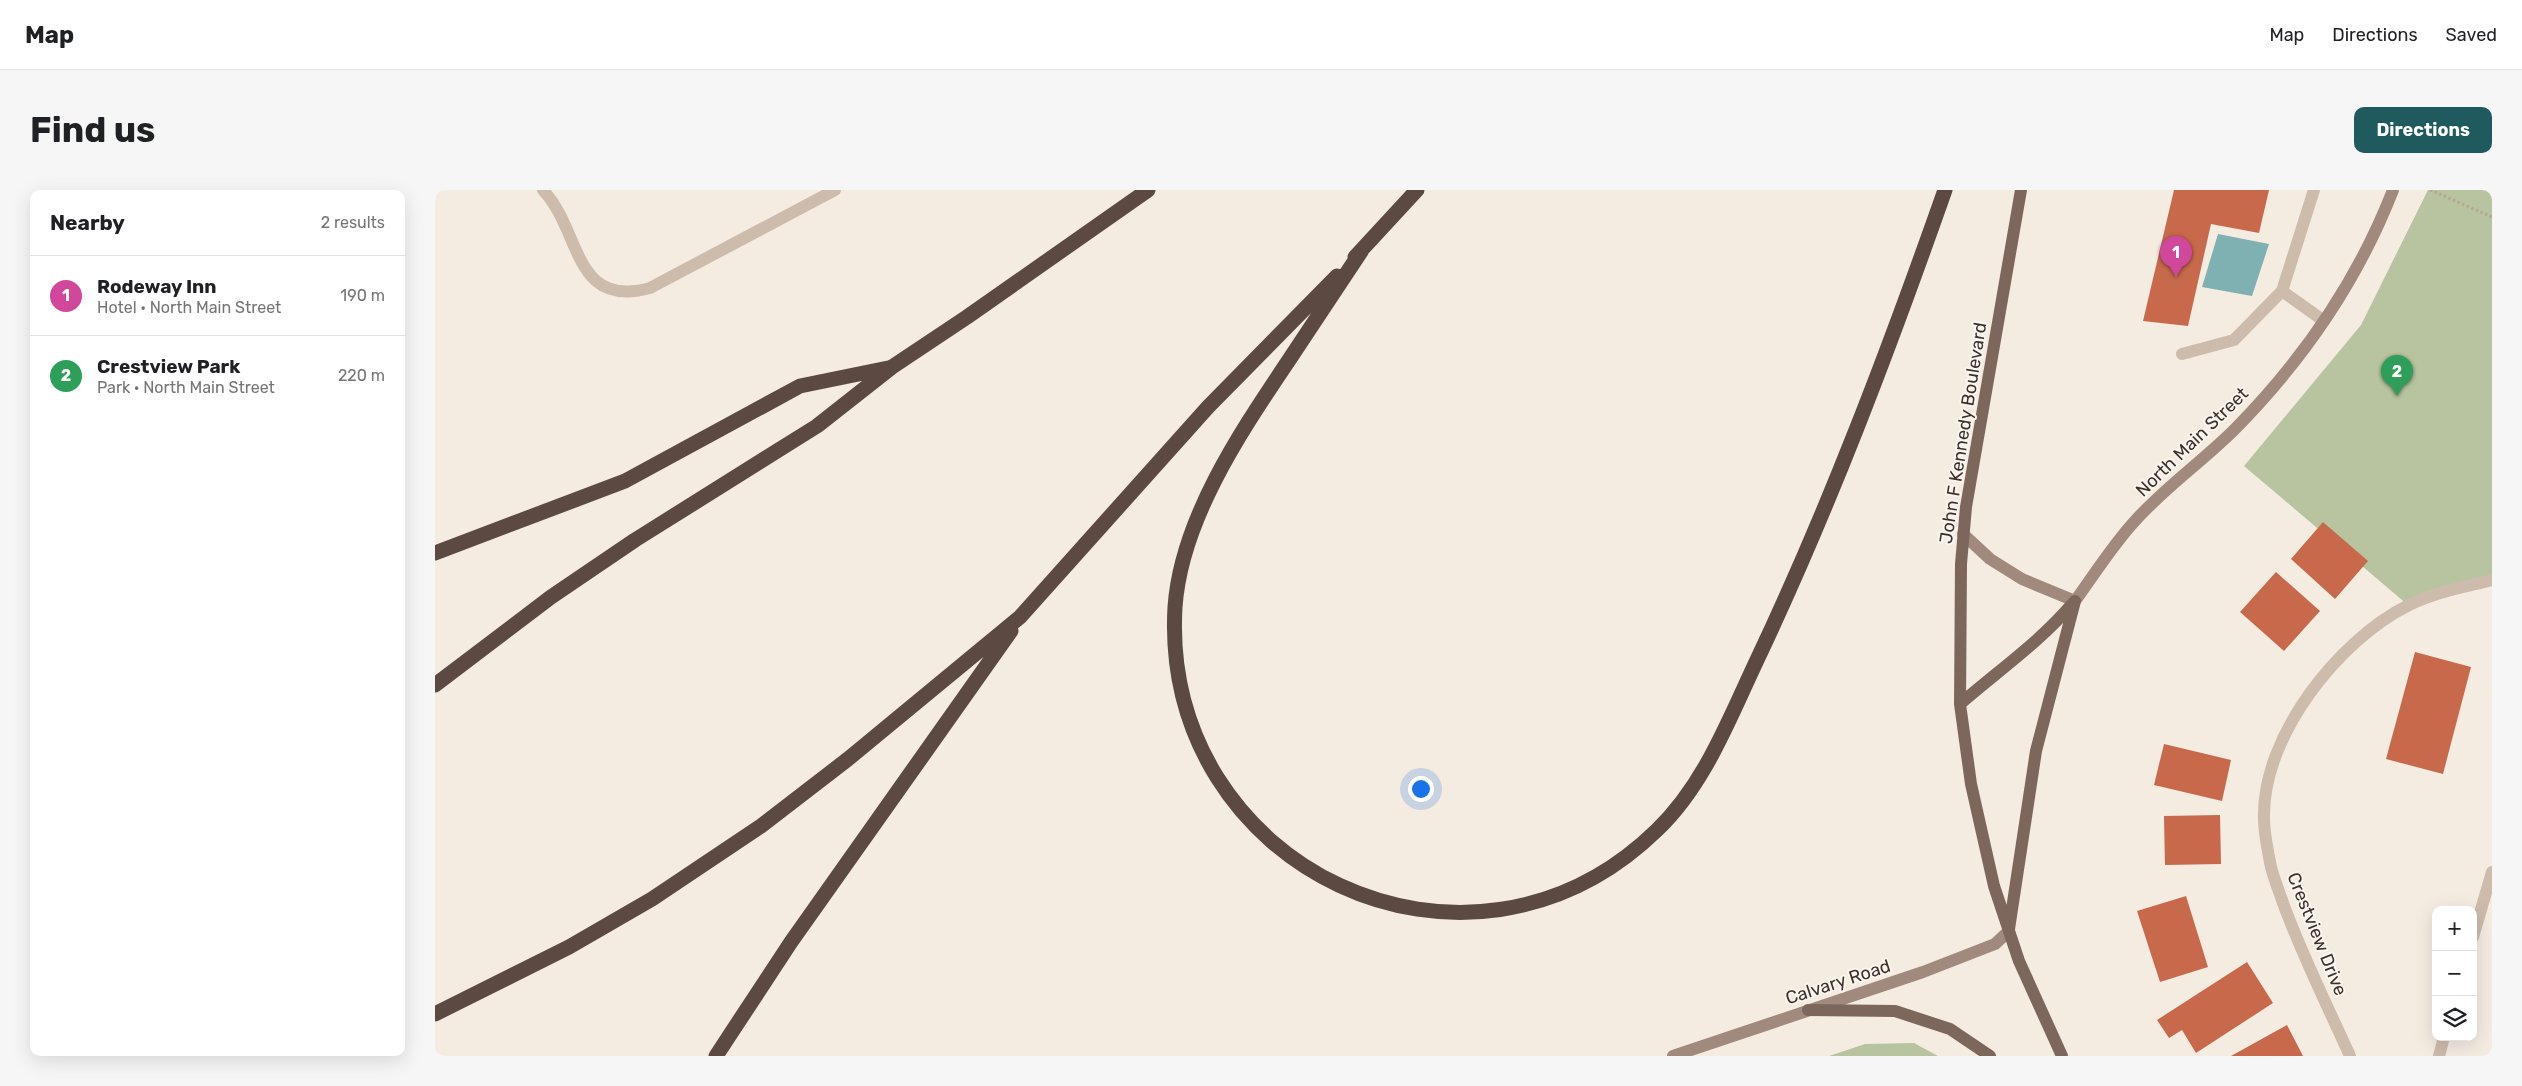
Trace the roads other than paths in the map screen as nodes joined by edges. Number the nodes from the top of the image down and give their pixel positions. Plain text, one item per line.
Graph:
1 (543, 190) edge
2 (835, 190) edge
3 (1148, 190) edge
4 (1417, 190) edge
5 (1945, 190) edge
6 (2021, 190) edge
7 (2314, 190) edge
8 (2393, 190) edge
9 (1362, 250) junction
10 (2282, 291) junction
11 (2324, 321) junction
12 (2182, 354) dead end
13 (892, 367) junction
14 (1963, 534) junction
15 (435, 553) edge
16 (2492, 580) edge
17 (2075, 601) junction
18 (1020, 617) junction
19 (435, 685) edge
20 (1960, 704) junction
21 (2492, 872) edge
22 (2477, 923) edge
23 (2009, 931) junction
24 (1808, 1010) junction
25 (435, 1014) edge
26 (2444, 1041) edge
27 (716, 1056) edge
28 (1673, 1056) edge
29 (1990, 1056) edge
30 (2062, 1056) edge
31 (2350, 1056) edge
32 (2439, 1056) edge

1 - 2 street
3 - 13 highway
4 - 9 highway
5 - 9 highway
6 - 14 main road, John F Kennedy Boulevard
7 - 10 street
8 - 11 main road, North Main Street
9 - 18 highway
10 - 11 street
10 - 12 street
11 - 17 main road, North Main Street
13 - 15 highway
13 - 19 highway
14 - 17 main road
14 - 20 main road, John F Kennedy Boulevard
16 - 31 street, Crestview Drive
17 - 20 main road
17 - 23 main road
18 - 25 highway
18 - 27 highway
20 - 23 main road, John F Kennedy Boulevard
21 - 22 street
23 - 24 main road, Calvary Road
23 - 30 main road, John F Kennedy Boulevard
24 - 28 main road, Calvary Road
24 - 29 main road
26 - 32 street

